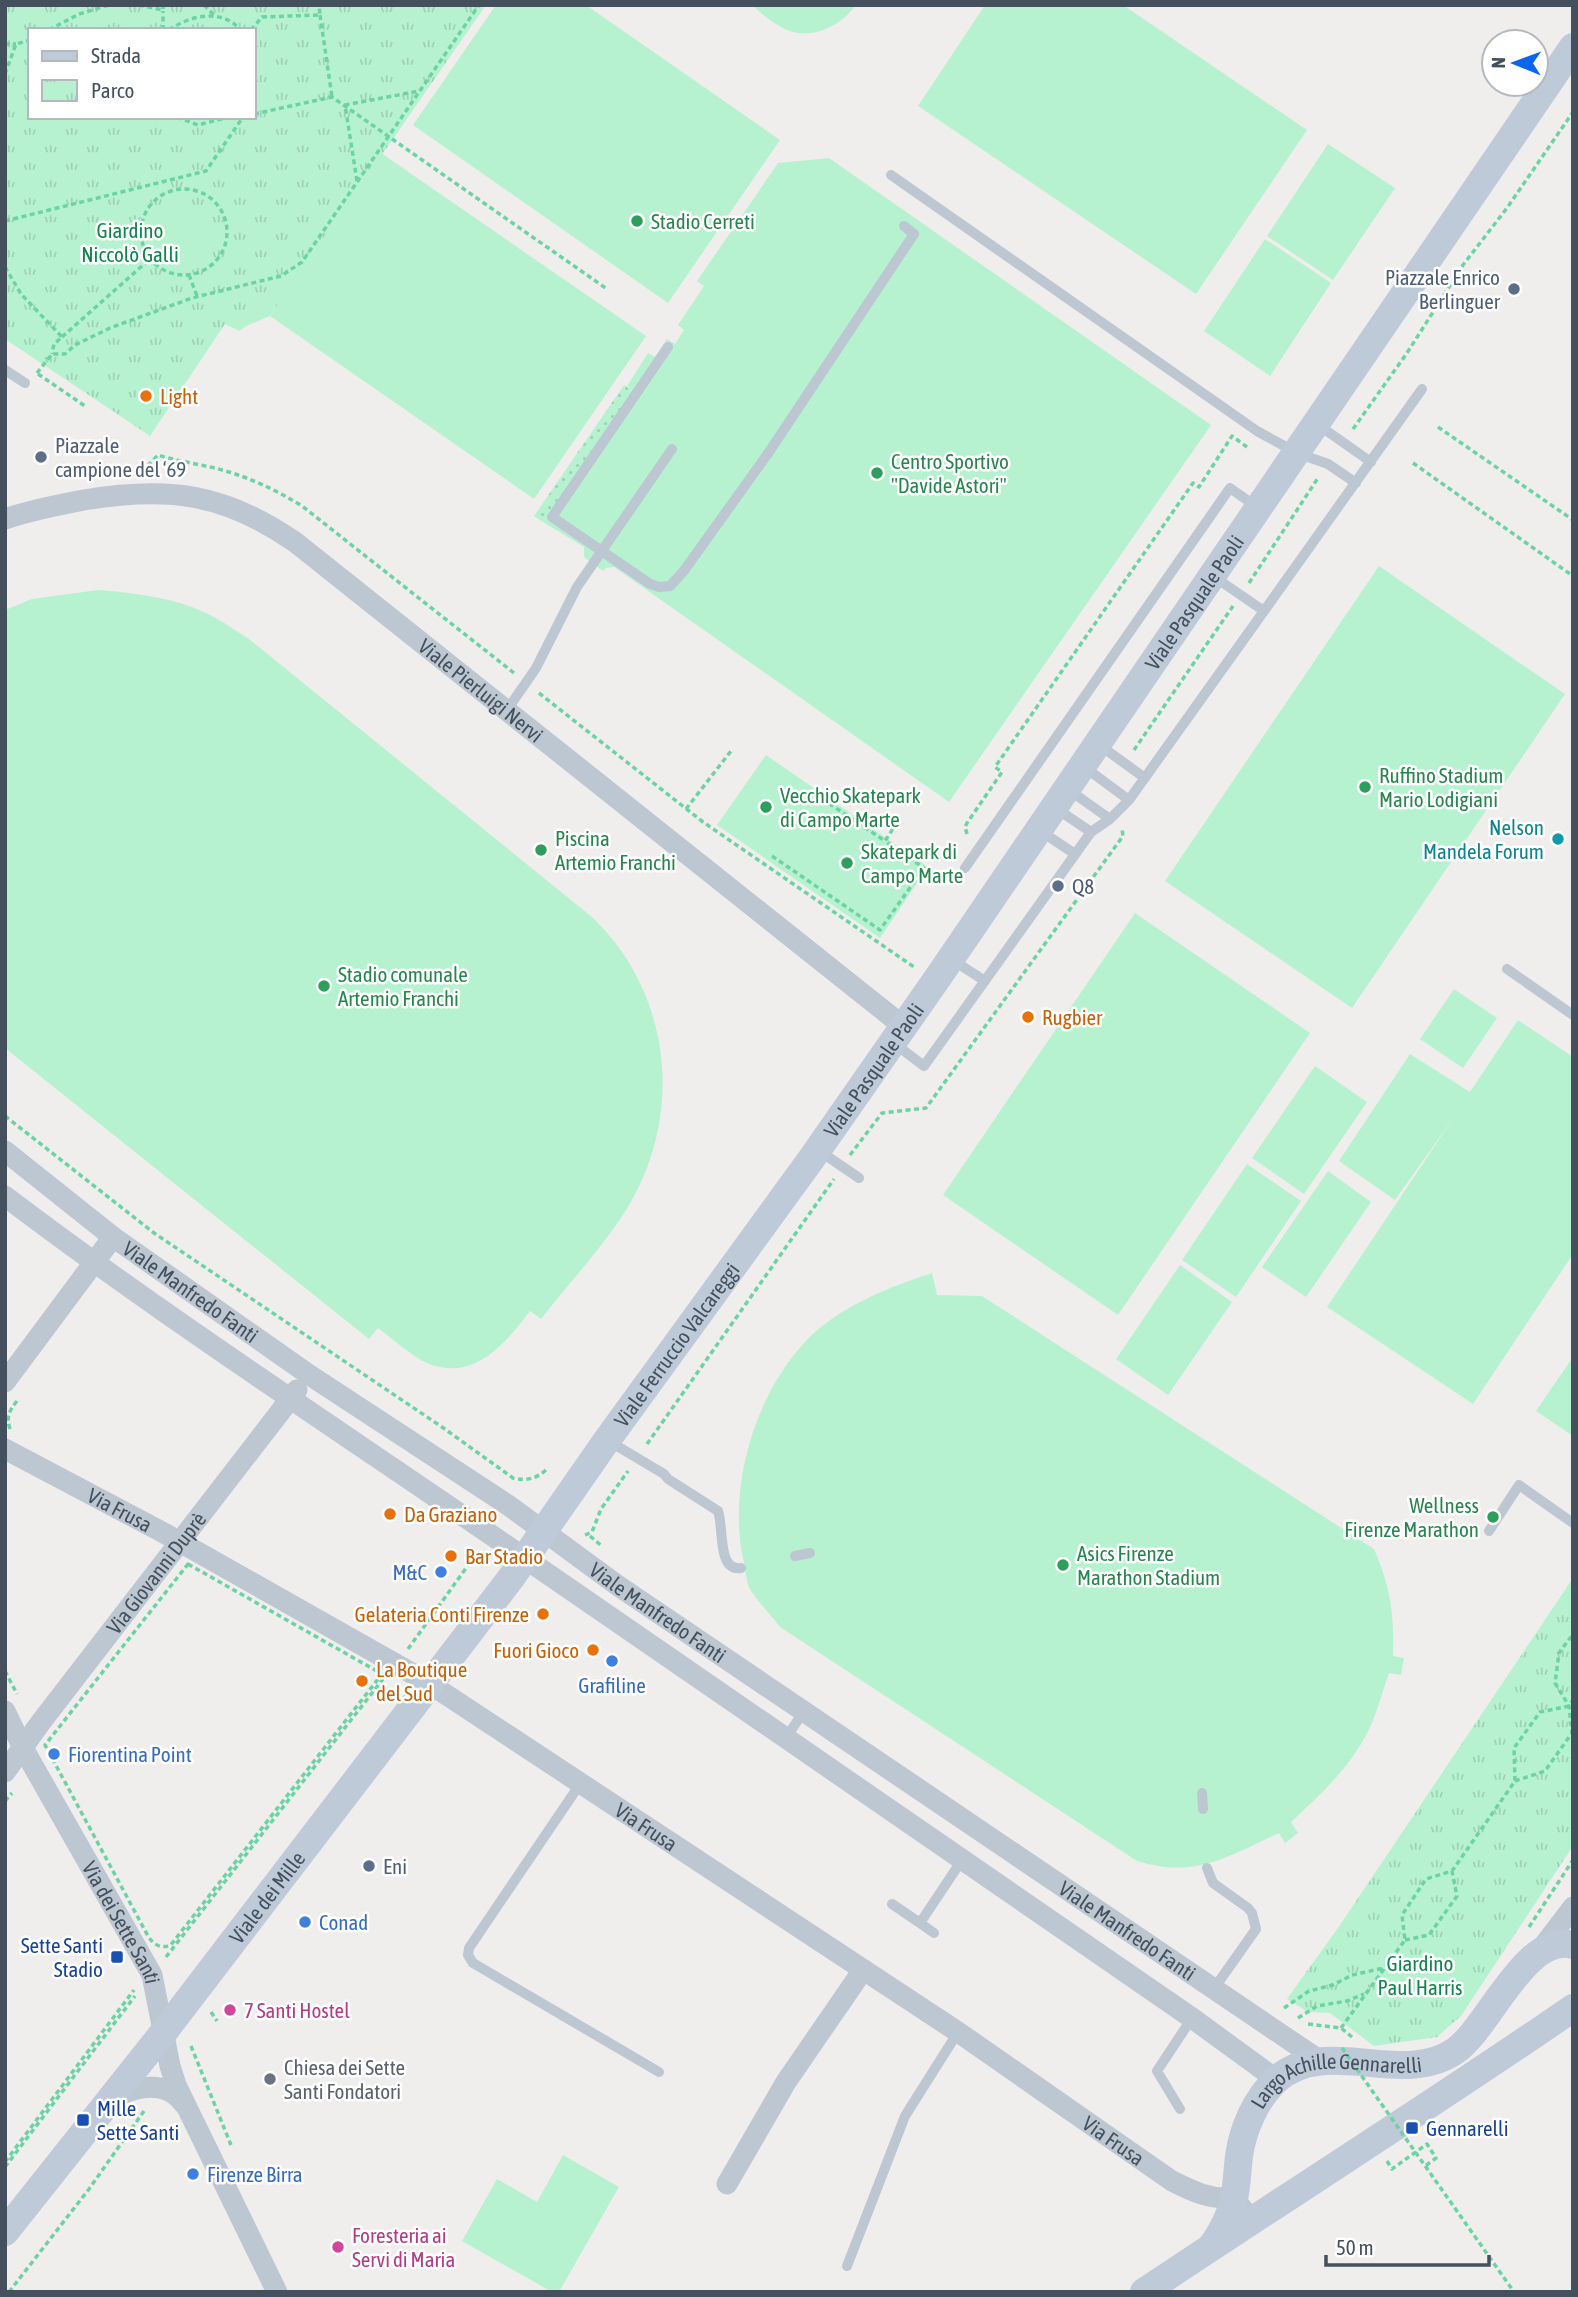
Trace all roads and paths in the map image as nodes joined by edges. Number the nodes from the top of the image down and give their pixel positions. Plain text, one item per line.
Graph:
1 (109, 5) edge
2 (139, 5) edge
3 (204, 5) edge
4 (319, 5) edge
5 (479, 5) edge
6 (163, 8) edge
7 (320, 15) junction
8 (215, 16) junction
9 (54, 28) edge
10 (163, 28) edge
11 (172, 28) edge
12 (239, 28) edge
13 (253, 28) edge
14 (28, 41) edge
15 (5, 44) edge
16 (16, 44) junction
17 (1573, 47) edge
18 (5, 74) edge
19 (419, 92) junction
20 (332, 97) junction
21 (345, 105) junction
22 (256, 114) edge
23 (182, 119) edge
24 (221, 119) edge
25 (242, 119) edge
26 (387, 137) junction
27 (891, 175) dead end
28 (171, 180) junction
29 (357, 181) junction
30 (176, 190) junction
31 (5, 221) edge
32 (904, 226) dead end
33 (150, 258) junction
34 (5, 267) edge
35 (189, 275) junction
36 (607, 289) dead end
37 (197, 296) junction
38 (62, 337) junction
39 (668, 347) dead end
40 (52, 354) junction
41 (5, 370) edge
42 (24, 383) dead end
43 (1422, 389) dead end
44 (85, 406) dead end
45 (1317, 425) junction
46 (1438, 427) dead end
47 (1247, 447) dead end
48 (672, 449) dead end
49 (1297, 453) junction
50 (1371, 462) junction
51 (1413, 463) dead end
52 (1356, 483) junction
53 (1259, 509) junction
54 (5, 519) edge
55 (1573, 520) edge
56 (602, 552) junction
57 (1213, 576) junction
58 (1573, 576) edge
59 (1264, 611) junction
60 (507, 710) junction
61 (731, 751) dead end
62 (1090, 755) junction
63 (1145, 778) junction
64 (815, 794) dead end
65 (1129, 800) junction
66 (1053, 808) junction
67 (686, 809) dead end
68 (1110, 819) junction
69 (898, 821) dead end
70 (1091, 832) junction
71 (967, 834) dead end
72 (1123, 836) dead end
73 (885, 841) junction
74 (1074, 854) junction
75 (772, 856) dead end
76 (965, 868) dead end
77 (880, 930) junction
78 (873, 940) dead end
79 (951, 959) junction
80 (1507, 969) dead end
81 (985, 981) junction
82 (1573, 1015) edge
83 (898, 1034) junction
84 (5, 1116) edge
85 (5, 1151) edge
86 (815, 1154) junction
87 (843, 1166) junction
88 (859, 1178) dead end
89 (5, 1196) edge
90 (113, 1237) junction
91 (94, 1264) junction
92 (308, 1374) junction
93 (5, 1382) edge
94 (290, 1400) junction
95 (607, 1440) junction
96 (5, 1449) edge
97 (637, 1459) junction
98 (546, 1470) dead end
99 (1573, 1523) edge
100 (1489, 1531) dead end
101 (543, 1532) junction
102 (586, 1533) dead end
103 (180, 1543) junction
104 (810, 1553) dead end
105 (480, 1555) dead end
106 (795, 1556) dead end
107 (526, 1558) junction
108 (188, 1564) dead end
109 (741, 1568) dead end
110 (1573, 1634) edge
111 (406, 1674) junction
112 (1573, 1700) edge
113 (1569, 1706) junction
114 (5, 1711) edge
115 (804, 1712) junction
116 (5, 1731) edge
117 (786, 1738) junction
118 (23, 1748) junction
119 (5, 1772) edge
120 (1515, 1781) junction
121 (580, 1784) junction
122 (1202, 1793) dead end
123 (1203, 1809) dead end
124 (982, 1832) junction
125 (962, 1860) junction
126 (1207, 1868) dead end
127 (1452, 1871) junction
128 (892, 1904) dead end
129 (1572, 1908) edge
130 (920, 1923) junction
131 (934, 1933) dead end
132 (1573, 1938) edge
133 (1405, 1940) junction
134 (1573, 1945) edge
135 (1537, 1955) junction
136 (1385, 1968) junction
137 (863, 1970) junction
138 (152, 1975) junction
139 (135, 1989) dead end
140 (1213, 1990) junction
141 (1367, 1993) junction
142 (1284, 2008) dead end
143 (1573, 2008) edge
144 (1192, 2018) junction
145 (1298, 2018) dead end
146 (161, 2020) junction
147 (1341, 2028) dead end
148 (958, 2032) junction
149 (1330, 2054) junction
150 (659, 2072) dead end
151 (1276, 2080) junction
152 (110, 2099) junction
153 (147, 2106) dead end
154 (187, 2108) junction
155 (1180, 2109) dead end
156 (5, 2165) edge
157 (1425, 2166) junction
158 (1392, 2169) dead end
159 (727, 2184) dead end
160 (1235, 2197) junction
161 (1281, 2200) junction
162 (5, 2206) edge
163 (5, 2232) edge
164 (1212, 2246) junction
165 (847, 2266) dead end
166 (9, 2292) edge
167 (277, 2292) edge
168 (1143, 2292) edge
169 (1514, 2292) edge

1 - 9 path
2 - 6 path
3 - 8 path
4 - 7 path
5 - 19 path
6 - 10 path
7 - 13 path
7 - 20 path
8 - 11 path
8 - 12 path
14 - 16 path
15 - 16 path
16 - 18 path
17 - 45 street, Viale Pasquale Paoli
19 - 21 path
19 - 26 path
20 - 21 path
20 - 22 path
21 - 26 path
21 - 29 path
23 - 24 path
25 - 28 path
26 - 29 path
26 - 36 path
27 - 49 lane
28 - 30 path
28 - 31 path
29 - 37 path
30 - 33 path
30 - 35 path
32 - 56 lane
33 - 35 path
33 - 38 path
34 - 38 path
35 - 37 path
37 - 40 path
38 - 40 path
39 - 56 lane
40 - 44 path
41 - 42 lane
43 - 50 lane
45 - 49 street, Viale Pasquale Paoli
45 - 50 lane
46 - 55 path
47 - 71 path
48 - 56 lane
49 - 52 lane
49 - 53 street, Viale Pasquale Paoli
50 - 52 lane
51 - 58 path
52 - 59 lane
53 - 57 street, Viale Pasquale Paoli
53 - 76 lane
54 - 60 street, Viale Pierluigi Nervi
56 - 60 lane
57 - 59 lane
57 - 62 street, Viale Pasquale Paoli
59 - 63 lane
60 - 83 street, Viale Pierluigi Nervi
61 - 67 path
62 - 63 lane
62 - 65 lane
62 - 66 street, Viale Pasquale Paoli
63 - 65 lane
64 - 73 path
65 - 68 lane
66 - 68 lane
66 - 70 lane
66 - 74 lane
66 - 79 street, Viale Pasquale Paoli
68 - 70 lane
69 - 73 path
70 - 74 lane
72 - 87 path
73 - 77 path
74 - 81 lane
75 - 77 path
77 - 78 path
79 - 81 lane
79 - 83 street, Viale Pasquale Paoli
80 - 82 lane
81 - 83 lane
83 - 86 street, Viale Pasquale Paoli
84 - 98 path
85 - 90 street, Viale Manfredo Fanti
86 - 87 lane
86 - 95 street, Viale Ferruccio Valcareggi
87 - 88 lane
87 - 97 path
89 - 91 street
90 - 91 street
90 - 92 street, Viale Manfredo Fanti
91 - 93 street
91 - 94 street
92 - 94 street, Via Giovanni Duprè
92 - 101 street, Viale Manfredo Fanti
94 - 103 street, Via Giovanni Duprè
94 - 107 street
95 - 97 lane
95 - 101 street, Viale Ferruccio Valcareggi
96 - 103 street, Via Frusa
97 - 102 path
97 - 109 lane
99 - 100 lane
101 - 107 street, Viale dei Mille
101 - 115 street, Viale Manfredo Fanti
103 - 111 street, Via Frusa
103 - 118 street, Via Giovanni Duprè
104 - 106 lane
105 - 111 path
107 - 111 street, Viale dei Mille
107 - 117 street
108 - 111 path
110 - 113 path
111 - 121 street, Via Frusa
111 - 138 path
111 - 146 street, Viale dei Mille
112 - 113 path
113 - 120 path
113 - 120 path
114 - 118 street, Via dei Sette Santi
115 - 117 lane
115 - 124 street, Viale Manfredo Fanti
116 - 118 street, Via dei Sette Santi
117 - 125 street
118 - 119 street, Via Giovanni Duprè
118 - 138 street, Via dei Sette Santi
120 - 127 path
121 - 137 street, Via Frusa
121 - 150 lane
122 - 123 lane
124 - 125 street
124 - 140 street, Viale Manfredo Fanti
125 - 130 lane
125 - 144 street
126 - 140 lane
127 - 133 path
127 - 133 path
128 - 130 lane
129 - 132 street
129 - 135 street
130 - 131 lane
133 - 136 path
134 - 135 street, Largo Achille Gennarelli
135 - 149 street, Largo Achille Gennarelli
136 - 141 path
136 - 142 path
137 - 148 street, Via Frusa
137 - 159 street
138 - 146 street, Via dei Sette Santi
138 - 156 path
139 - 156 path
140 - 144 street
140 - 149 street, Viale Manfredo Fanti
141 - 145 path
141 - 147 path
143 - 161 street, Largo Achille Gennarelli
144 - 151 street
144 - 155 lane
146 - 152 street, Viale dei Mille
146 - 154 street, Via dei Sette Santi
146 - 162 street, Viale dei Mille
148 - 160 street, Via Frusa
148 - 165 lane
149 - 151 street, Largo Achille Gennarelli
149 - 157 path, bridge
151 - 160 street, Largo Achille Gennarelli
152 - 154 street, Via dei Sette Santi
152 - 163 street, Viale dei Mille
153 - 166 path
154 - 167 street, Via dei Sette Santi
157 - 158 path
157 - 169 path, bridge
160 - 161 street, Largo Achille Gennarelli
160 - 164 street
161 - 164 street
164 - 168 street

